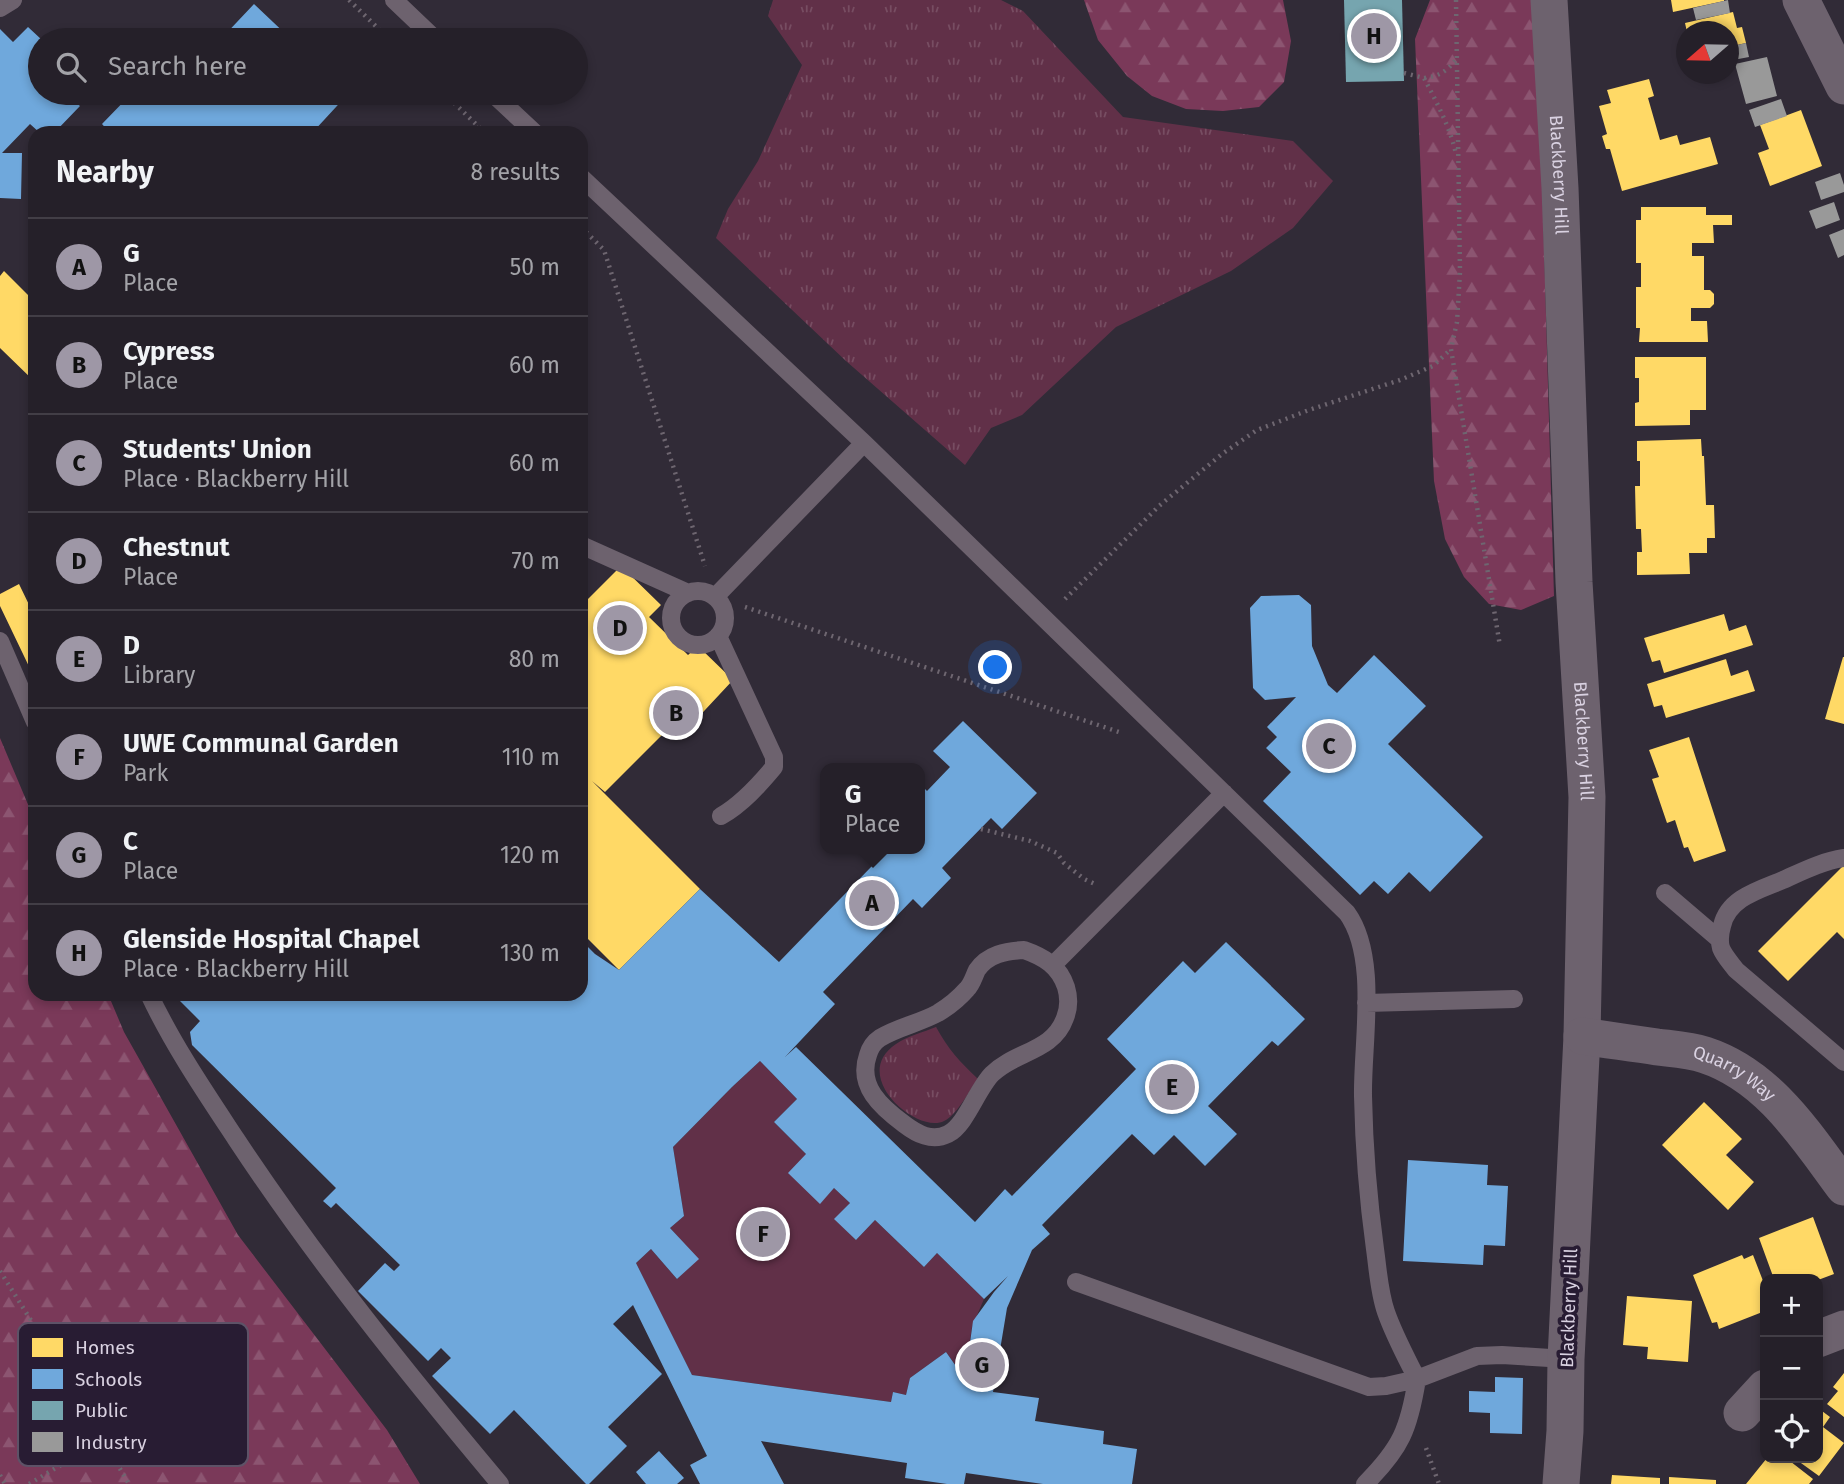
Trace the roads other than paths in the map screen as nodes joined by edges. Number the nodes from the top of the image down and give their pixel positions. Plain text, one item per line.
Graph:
1 (13, 0) edge
2 (394, 0) edge
3 (1549, 0) edge
4 (1801, 0) edge
5 (0, 8) edge
6 (423, 28) edge
7 (1844, 86) edge
8 (505, 105) edge
9 (527, 126) edge
10 (588, 184) edge
11 (864, 443) junction
12 (588, 548) edge
13 (688, 593) junction
14 (715, 597) junction
15 (718, 636) junction
16 (0, 641) edge
17 (28, 706) edge
18 (1224, 793) junction
19 (721, 816) dead end
20 (1844, 858) edge
21 (1665, 893) dead end
22 (1720, 940) junction
23 (1054, 965) junction
24 (1514, 999) dead end
25 (152, 1001) edge
26 (1366, 1003) junction
27 (1582, 1036) junction
28 (1844, 1062) edge
29 (1844, 1187) edge
30 (1076, 1282) dead end
31 (1844, 1329) edge
32 (1823, 1337) edge
33 (1566, 1359) junction
34 (1417, 1379) junction
35 (500, 1484) edge
36 (1365, 1484) edge
37 (1560, 1484) edge

1 - 5 lane
2 - 6 lane
3 - 27 street, Blackberry Hill
4 - 7 street
8 - 9 lane
10 - 11 lane
11 - 14 lane
11 - 18 lane
12 - 13 lane
13 - 14 lane
13 - 15 lane
14 - 15 lane
15 - 19 lane
16 - 17 lane
18 - 23 lane
18 - 26 lane
20 - 22 lane
21 - 22 lane
22 - 28 lane
23 - 23 lane
24 - 26 lane
25 - 35 lane
26 - 34 lane
27 - 29 street, Quarry Way
27 - 33 street, Blackberry Hill
30 - 34 lane
31 - 32 street
33 - 34 lane
33 - 37 street, Blackberry Hill
34 - 36 lane

